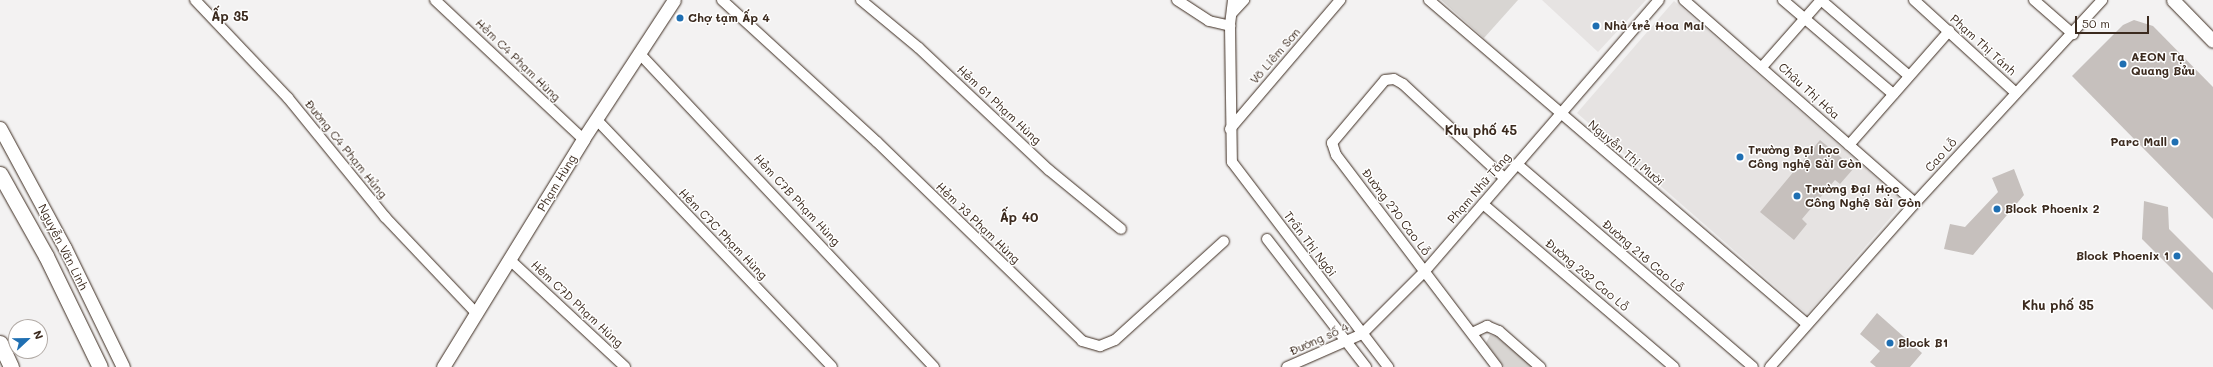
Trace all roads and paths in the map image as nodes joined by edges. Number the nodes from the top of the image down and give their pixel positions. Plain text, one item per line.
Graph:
1 (194, 0) edge
2 (435, 0) edge
3 (674, 0) edge
4 (722, 0) edge
5 (860, 0) edge
6 (1177, 0) edge
7 (1233, 0) edge
8 (1244, 0) edge
9 (1340, 0) edge
10 (1429, 0) edge
11 (1659, 0) edge
12 (1684, 0) edge
13 (1783, 0) edge
14 (1821, 0) edge
15 (1914, 0) edge
16 (2034, 0) edge
17 (2102, 0) edge
18 (2174, 0) edge
19 (1232, 13) junction
20 (1805, 19) junction
21 (1230, 26) junction
22 (1949, 31) junction
23 (2073, 34) junction
24 (2213, 41) edge
25 (639, 53) junction
26 (1762, 67) junction
27 (1909, 76) junction
28 (2016, 93) junction
29 (1893, 94) junction
30 (1559, 114) junction
31 (596, 119) junction
32 (0, 128) edge
33 (1230, 129) junction
34 (583, 139) junction
35 (1849, 145) junction
36 (1517, 164) junction
37 (0, 174) edge
38 (1504, 178) junction
39 (1915, 203) junction
40 (1482, 204) junction
41 (1121, 229) dead end
42 (1268, 240) dead end
43 (1224, 241) dead end
44 (510, 260) junction
45 (1424, 271) junction
46 (477, 314) junction
47 (1808, 324) junction
48 (1472, 333) junction
49 (1362, 334) junction
50 (1346, 341) junction
51 (0, 343) edge
52 (1302, 365) edge
53 (11, 367) edge
54 (100, 367) edge
55 (123, 367) edge
56 (443, 367) edge
57 (625, 367) edge
58 (832, 367) edge
59 (934, 367) edge
60 (1287, 367) edge
61 (1366, 367) edge
62 (1388, 367) edge
63 (1497, 367) edge
64 (1540, 367) edge
65 (1674, 367) edge
66 (1753, 367) edge
67 (1770, 367) edge

1 - 46 street, Đường C4 Phạm Hủng
2 - 34 street, Hẻm C4 Phạm Hùng
3 - 25 main road, Phạm Hùng
4 - 43 street, Hẻm 73 Phạm Hùng
5 - 41 street, Hẻm 61 Phạm Hùng
6 - 21 street
7 - 19 street, Trần Thị Ngôi
8 - 19 street
9 - 33 street, Võ Liêm Sơn
10 - 30 street, Nguyễn Thị Mười
11 - 30 street, Phạm Nhữ Tăng
12 - 26 street, Châu Thị Hóa
13 - 20 street
14 - 20 street
14 - 27 street
15 - 22 street, Phạm Thị Tánh
16 - 23 street
17 - 23 street, Cao Lỗ
18 - 24 main road
19 - 21 street, Trần Thị Ngôi
20 - 26 street
20 - 29 street
21 - 33 street, Trần Thị Ngôi
22 - 27 street
22 - 28 street, Phạm Thị Tánh
23 - 28 street, Cao Lỗ
25 - 31 main road, Phạm Hùng
25 - 59 street, Hẻm C7B Phạm Hùng
26 - 35 street, Châu Thị Hóa
27 - 29 street
28 - 39 street, Cao Lỗ
29 - 35 street
30 - 36 street, Phạm Nhữ Tăng
30 - 47 street, Nguyễn Thị Mười
31 - 34 main road, Phạm Hùng
31 - 58 street, Hẻm C7C Phạm Hùng
32 - 55 main road, Nguyễn Văn Linh
33 - 49 street, Trần Thị Ngôi
34 - 44 main road, Phạm Hùng
35 - 39 street, Châu Thị Hóa
36 - 38 street, Phạm Nhữ Tăng
36 - 66 street, Đường 218 Cao Lỗ
37 - 54 highway, Nguyễn Văn Linh
38 - 40 street, Phạm Nhữ Tăng
38 - 45 street, Đường 270 Cao Lỗ
39 - 47 street, Cao Lỗ
40 - 45 street, Phạm Nhữ Tăng
40 - 65 street, Đường 232 Cao Lỗ
42 - 50 street
44 - 46 main road, Phạm Hùng
44 - 57 street, Hẻm C7D Phạm Hùng
45 - 48 street, Đường 270 Cao Lỗ
45 - 49 street, Phạm Nhữ Tăng
46 - 56 main road, Phạm Hùng
47 - 67 street, Cao Lỗ
48 - 63 street, Đường 270 Cao Lỗ
48 - 64 street
49 - 50 street, Đường số 4
49 - 62 street, Trần Thị Ngôi
50 - 52 street, Đường số 4
50 - 61 street
51 - 53 highway
52 - 60 street, Đường số 4

